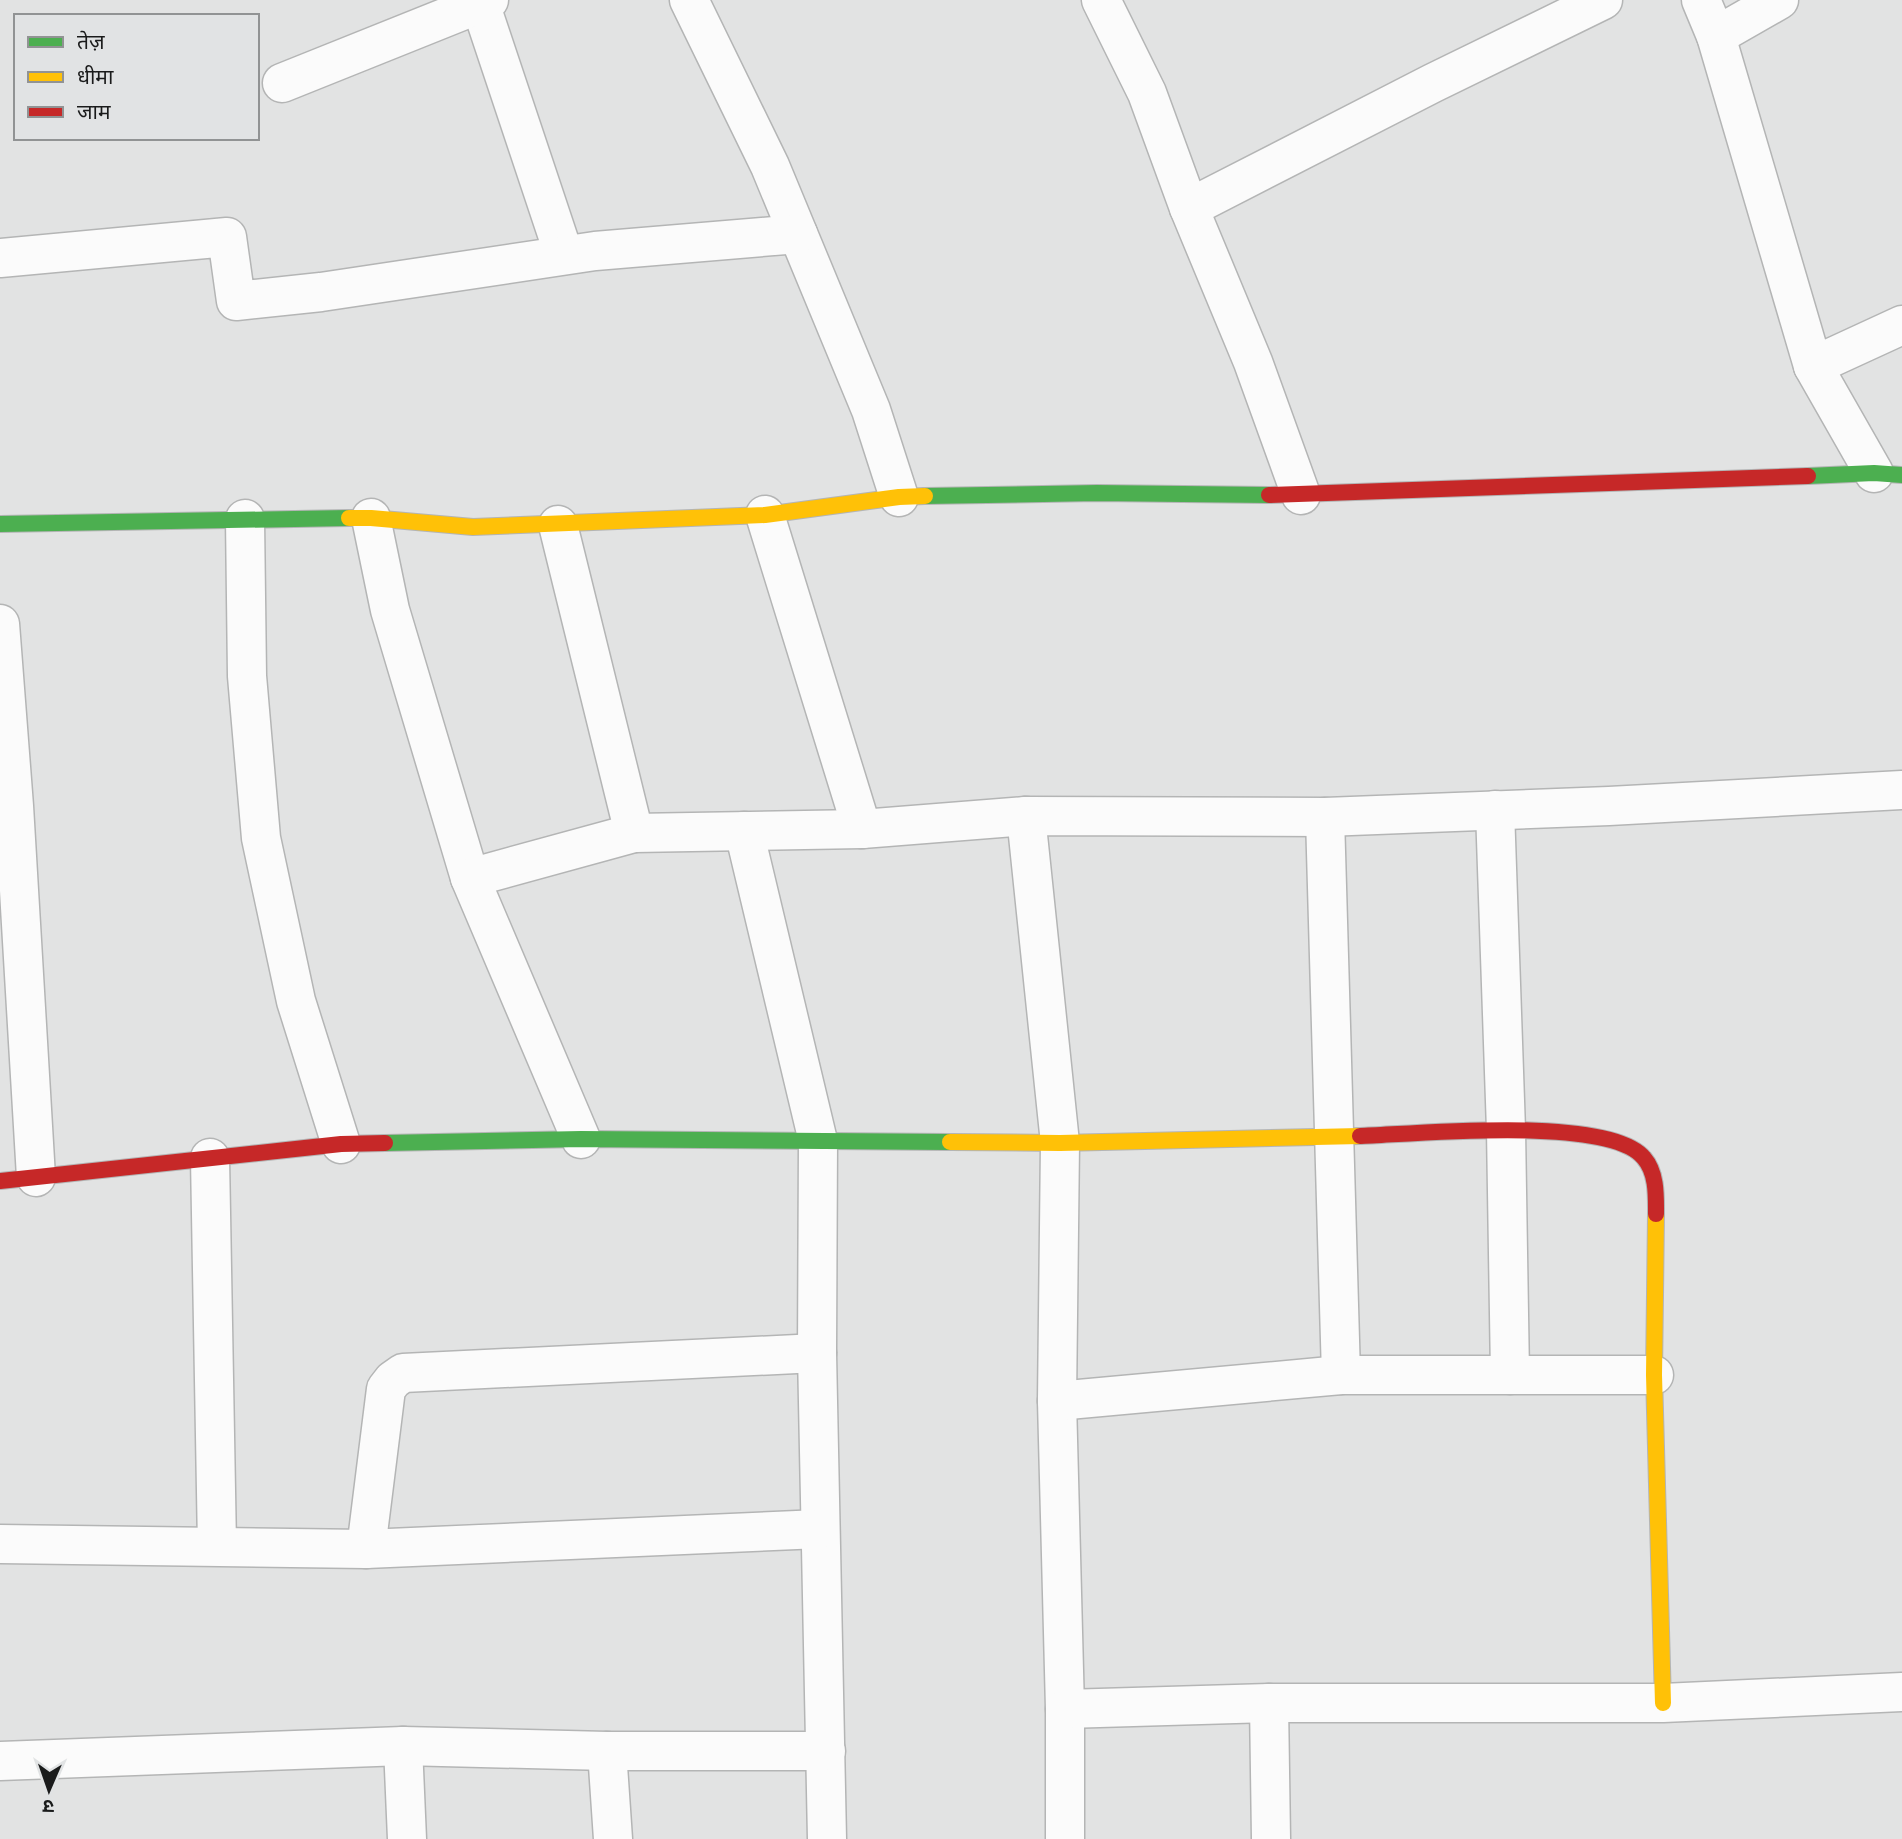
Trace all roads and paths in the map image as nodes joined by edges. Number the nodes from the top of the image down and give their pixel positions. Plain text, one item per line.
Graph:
1 (689, 0) edge
2 (1101, 0) edge
3 (1603, 0) edge
4 (1701, 0) edge
5 (1779, 0) edge
6 (484, 2) edge
7 (1716, 36) junction
8 (282, 83) dead end
9 (1189, 208) junction
10 (798, 234) junction
11 (564, 256) junction
12 (0, 258) edge
13 (1902, 325) edge
14 (1813, 366) junction
15 (1888, 474) edge
16 (1301, 495) junction
17 (899, 497) junction
18 (765, 515) junction
19 (371, 518) junction
20 (245, 519) junction
21 (0, 524) edge
22 (558, 525) junction
23 (0, 624) edge
24 (1902, 790) edge
25 (1495, 810) junction
26 (1026, 816) junction
27 (1325, 817) junction
28 (862, 829) junction
29 (744, 831) junction
30 (634, 833) junction
31 (470, 878) junction
32 (1506, 1130) junction
33 (1334, 1138) junction
34 (581, 1139) junction
35 (818, 1141) junction
36 (1060, 1143) junction
37 (341, 1144) junction
38 (210, 1158) junction
39 (18, 1179) edge
40 (817, 1353) junction
41 (1341, 1375) junction
42 (1510, 1375) junction
43 (1654, 1375) junction
44 (1057, 1401) junction
45 (820, 1529) junction
46 (0, 1544) edge
47 (217, 1546) junction
48 (366, 1549) junction
49 (1902, 1692) edge
50 (1269, 1703) junction
51 (1663, 1703) junction
52 (1065, 1709) junction
53 (402, 1746) junction
54 (607, 1751) junction
55 (826, 1751) junction
56 (0, 1761) edge
57 (407, 1839) edge
58 (612, 1839) edge
59 (827, 1839) edge
60 (1065, 1839) edge
61 (1271, 1839) edge

1 - 10 street
2 - 9 street
3 - 9 street
4 - 7 street
5 - 7 street
6 - 8 street
6 - 11 street
7 - 14 street
9 - 16 street
10 - 11 street
10 - 17 street
11 - 12 street
13 - 14 street
14 - 15 street
15 - 16 street
16 - 17 street
17 - 18 street
18 - 22 street
18 - 28 street
19 - 20 street
19 - 22 street
19 - 31 street
20 - 21 street
20 - 37 street
22 - 30 street
23 - 39 street
24 - 25 street
25 - 27 street
25 - 32 street
26 - 27 street
26 - 28 street
26 - 36 street
27 - 33 street
28 - 29 street
29 - 30 street
29 - 35 street
30 - 31 street
31 - 34 street
32 - 33 street
32 - 42 street
32 - 43 street
33 - 36 street
33 - 41 street
34 - 35 street
34 - 37 street
35 - 36 street
35 - 40 street
36 - 44 street
37 - 38 street
38 - 39 street
38 - 47 street
40 - 45 street
40 - 48 street
41 - 42 street
41 - 44 street
42 - 43 street
43 - 51 street
44 - 52 street
45 - 48 street
45 - 55 street
46 - 47 street
47 - 48 street
49 - 51 street
50 - 51 street
50 - 52 street
50 - 61 street
52 - 60 street
53 - 54 street
53 - 56 street
53 - 57 street
54 - 55 street
54 - 58 street
55 - 59 street

